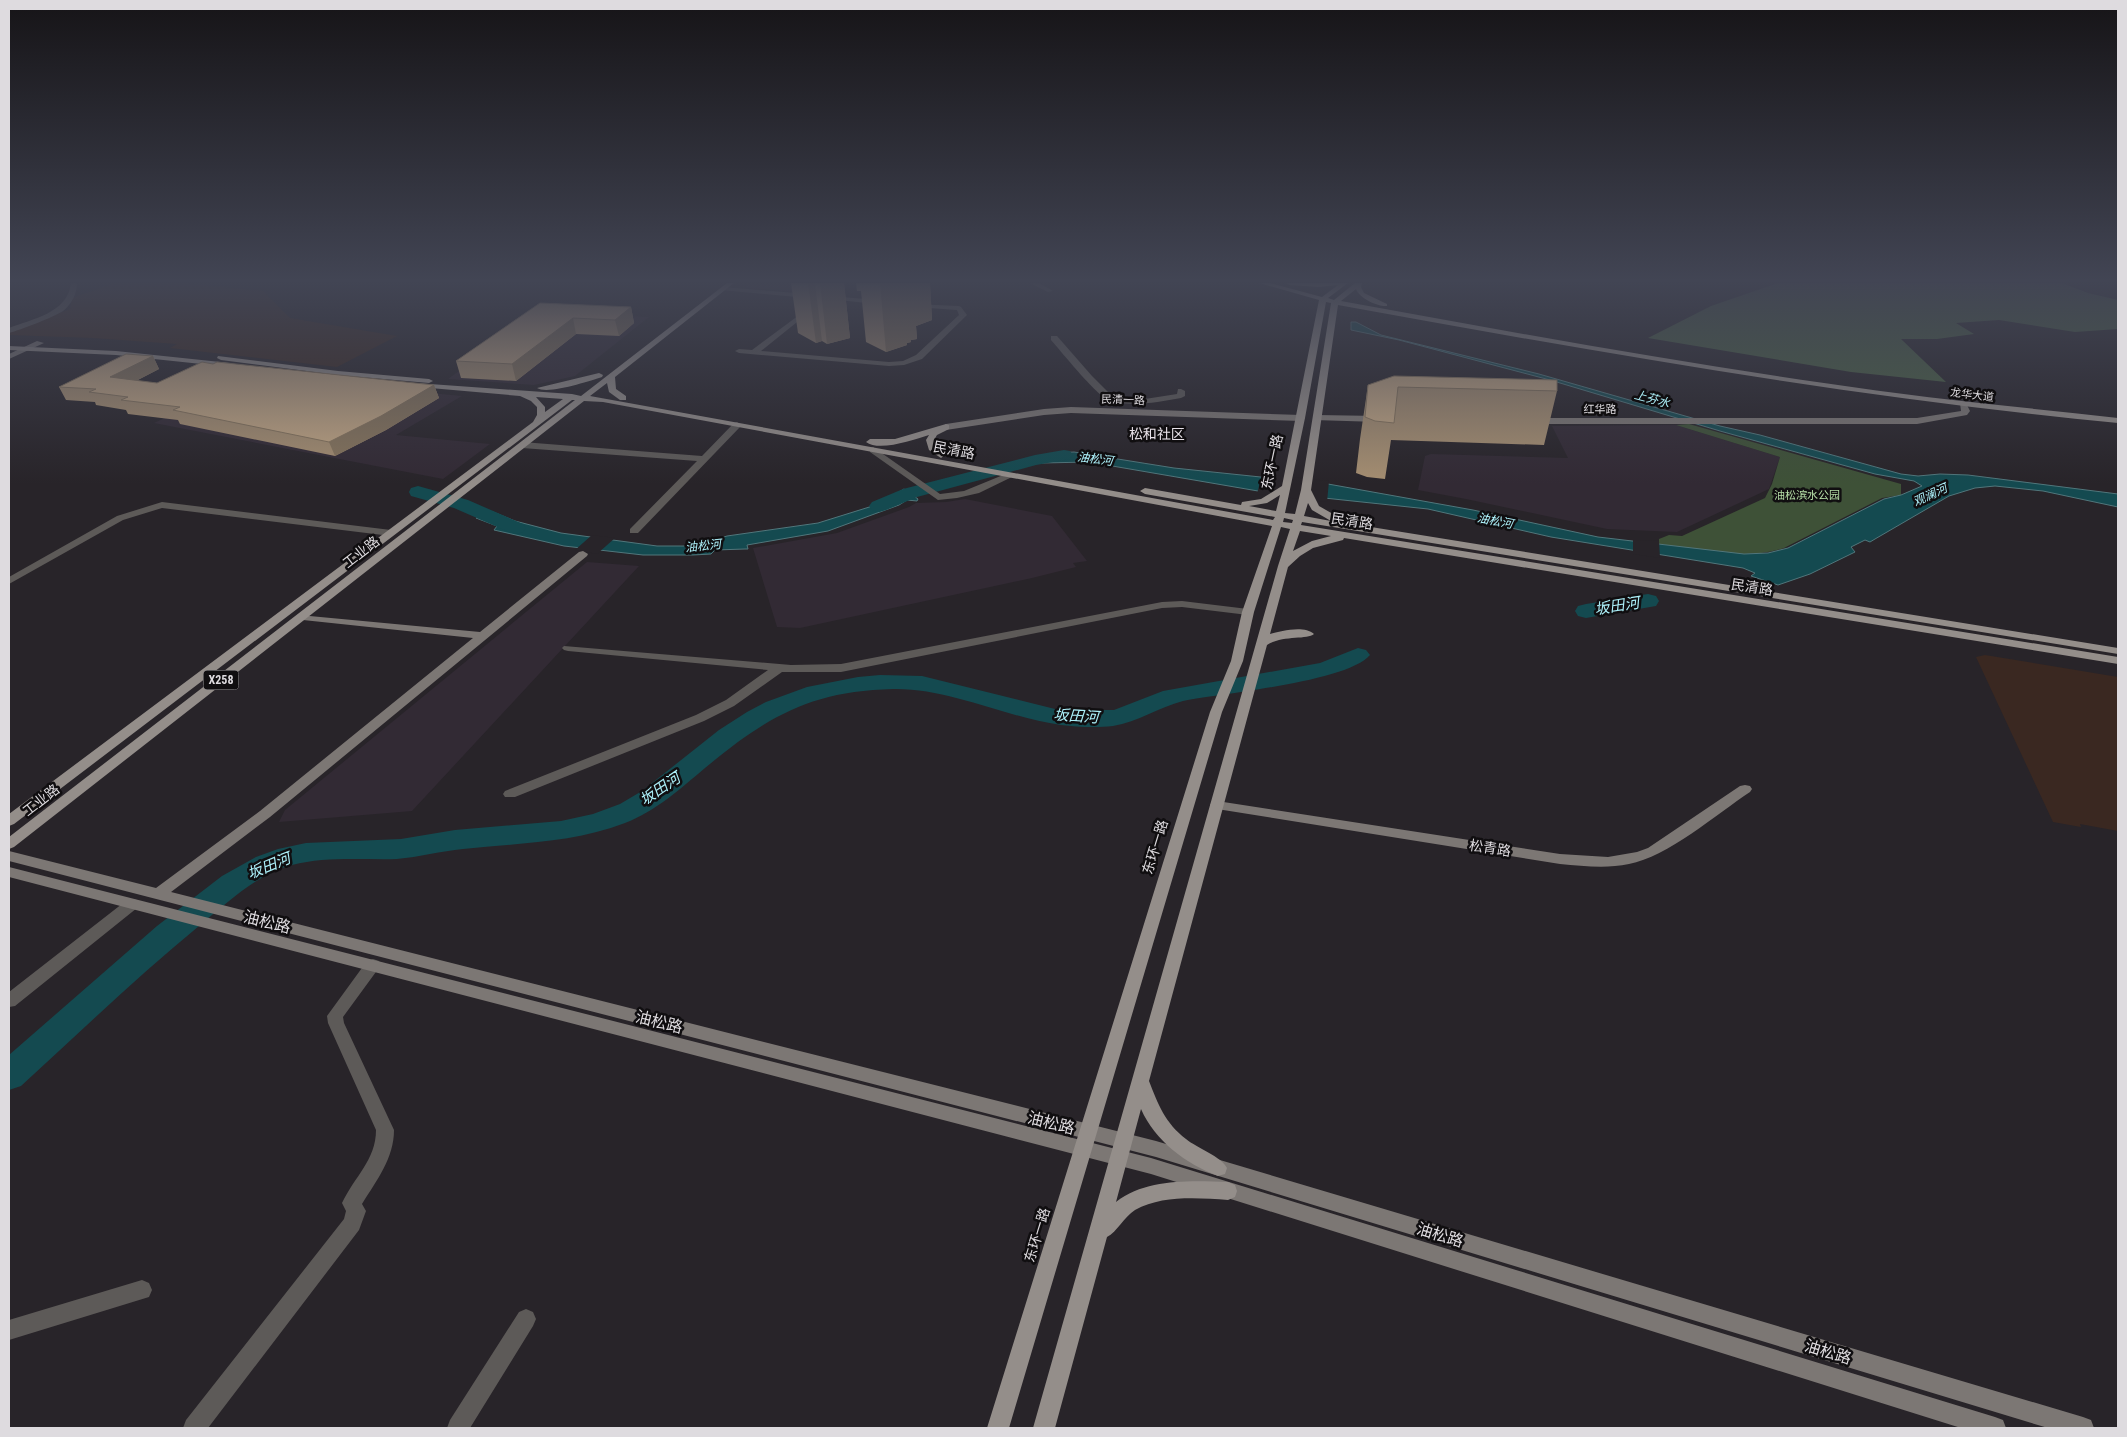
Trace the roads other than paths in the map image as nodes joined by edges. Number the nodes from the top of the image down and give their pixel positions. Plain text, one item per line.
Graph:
1 (26, 350) edge
2 (45, 350) edge
3 (148, 350) edge
4 (633, 350) edge
5 (643, 350) edge
6 (756, 350) edge
7 (925, 350) edge
8 (1064, 350) edge
9 (1312, 350) edge
10 (1331, 350) edge
11 (1611, 350) edge
12 (1648, 350) edge
13 (739, 351) dead end
14 (754, 352) junction
15 (9, 357) edge
16 (599, 375) junction
17 (611, 376) junction
18 (525, 388) junction
19 (1181, 391) dead end
20 (516, 392) junction
21 (580, 395) junction
22 (624, 398) junction
23 (1157, 400) junction
24 (1962, 405) junction
25 (1158, 412) junction
26 (2118, 414) edge
27 (1301, 418) junction
28 (1317, 418) junction
29 (1391, 419) edge
30 (2118, 420) edge
31 (1521, 421) edge
32 (537, 423) junction
33 (738, 425) junction
34 (946, 427) junction
35 (522, 445) junction
36 (872, 446) junction
37 (941, 455) junction
38 (704, 460) junction
39 (1011, 475) junction
40 (1278, 497) junction
41 (1307, 497) junction
42 (1220, 504) junction
43 (1278, 519) junction
44 (1297, 523) junction
45 (634, 531) dead end
46 (391, 533) junction
47 (1362, 534) junction
48 (583, 554) dead end
49 (1283, 566) junction
50 (9, 581) edge
51 (1248, 612) junction
52 (303, 617) junction
53 (1308, 634) dead end
54 (483, 636) junction
55 (1262, 643) junction
56 (568, 648) dead end
57 (2118, 651) edge
58 (2118, 661) edge
59 (779, 668) junction
60 (1745, 788) dead end
61 (510, 794) dead end
62 (1217, 805) junction
63 (9, 820) edge
64 (9, 844) edge
65 (9, 856) edge
66 (9, 872) edge
67 (165, 895) junction
68 (132, 904) junction
69 (373, 966) junction
70 (9, 1001) edge
71 (1140, 1080) junction
72 (1086, 1140) junction
73 (1121, 1149) junction
74 (1218, 1168) junction
75 (1228, 1191) junction
76 (1096, 1240) junction
77 (142, 1290) dead end
78 (526, 1319) dead end
79 (9, 1330) edge
80 (194, 1428) edge
81 (458, 1428) edge
82 (998, 1428) edge
83 (1044, 1428) edge
84 (1995, 1428) edge
85 (2083, 1428) edge

1 - 15 street
2 - 20 main road
3 - 18 main road
4 - 16 main road, 工业路 / X258
5 - 17 main road, 工业路 / X258
6 - 14 street
7 - 14 street
8 - 23 street
9 - 27 main road, 东环一路
10 - 28 main road
11 - 24 main road, 龙华大道
12 - 26 main road, 龙华大道
13 - 14 street
16 - 18 main road
16 - 21 main road, 工业路 / X258
17 - 21 main road, 工业路 / X258
17 - 22 main road
18 - 21 main road
19 - 23 street
20 - 21 main road
20 - 32 main road
21 - 22 main road, 民清路
21 - 32 main road, 工业路 / X258
21 - 33 main road, 民清路
21 - 35 main road, 工业路 / X258
22 - 36 main road, 民清路
23 - 25 street
24 - 30 main road, 龙华大道
24 - 31 street, 红华路
25 - 27 street, 民清一路
25 - 34 street, 民清一路
27 - 40 main road, 东环一路
28 - 29 street
28 - 41 main road
32 - 46 main road, 工业路 / X258
33 - 36 main road, 民清路
33 - 38 street
34 - 36 main road
34 - 37 main road
35 - 38 street
35 - 52 main road, 工业路 / X258
36 - 37 main road, 民清路
36 - 39 main road, 民清路
36 - 39 street
37 - 42 main road, 民清路
38 - 45 street
39 - 43 main road, 民清路
40 - 42 main road
40 - 43 main road, 东环一路
41 - 44 main road
41 - 47 main road
42 - 43 main road, 民清路
43 - 44 main road, 民清路
43 - 51 main road, 东环一路
44 - 47 main road, 民清路
44 - 49 main road
46 - 50 street
46 - 63 main road, 工业路 / X258
47 - 49 main road
47 - 57 main road, 民清路
47 - 58 main road, 民清路
48 - 54 street
49 - 55 main road
51 - 59 street
51 - 72 main road, 东环一路
52 - 54 street
52 - 64 main road, 工业路 / X258
53 - 55 main road
54 - 67 street
55 - 62 main road
56 - 59 street
59 - 61 street
60 - 62 street, 松青路
62 - 71 main road
65 - 67 street, 油松路
66 - 68 street, 油松路
67 - 72 street, 油松路
68 - 69 street, 油松路
68 - 70 street
69 - 72 street, 油松路
69 - 80 street
71 - 73 main road
71 - 74 main road
72 - 73 street, 油松路
72 - 82 main road, 东环一路
73 - 74 street, 油松路
73 - 75 street, 油松路
73 - 76 main road
74 - 85 street, 油松路
75 - 76 main road
75 - 84 street, 油松路
76 - 83 main road
77 - 79 street
78 - 81 street

